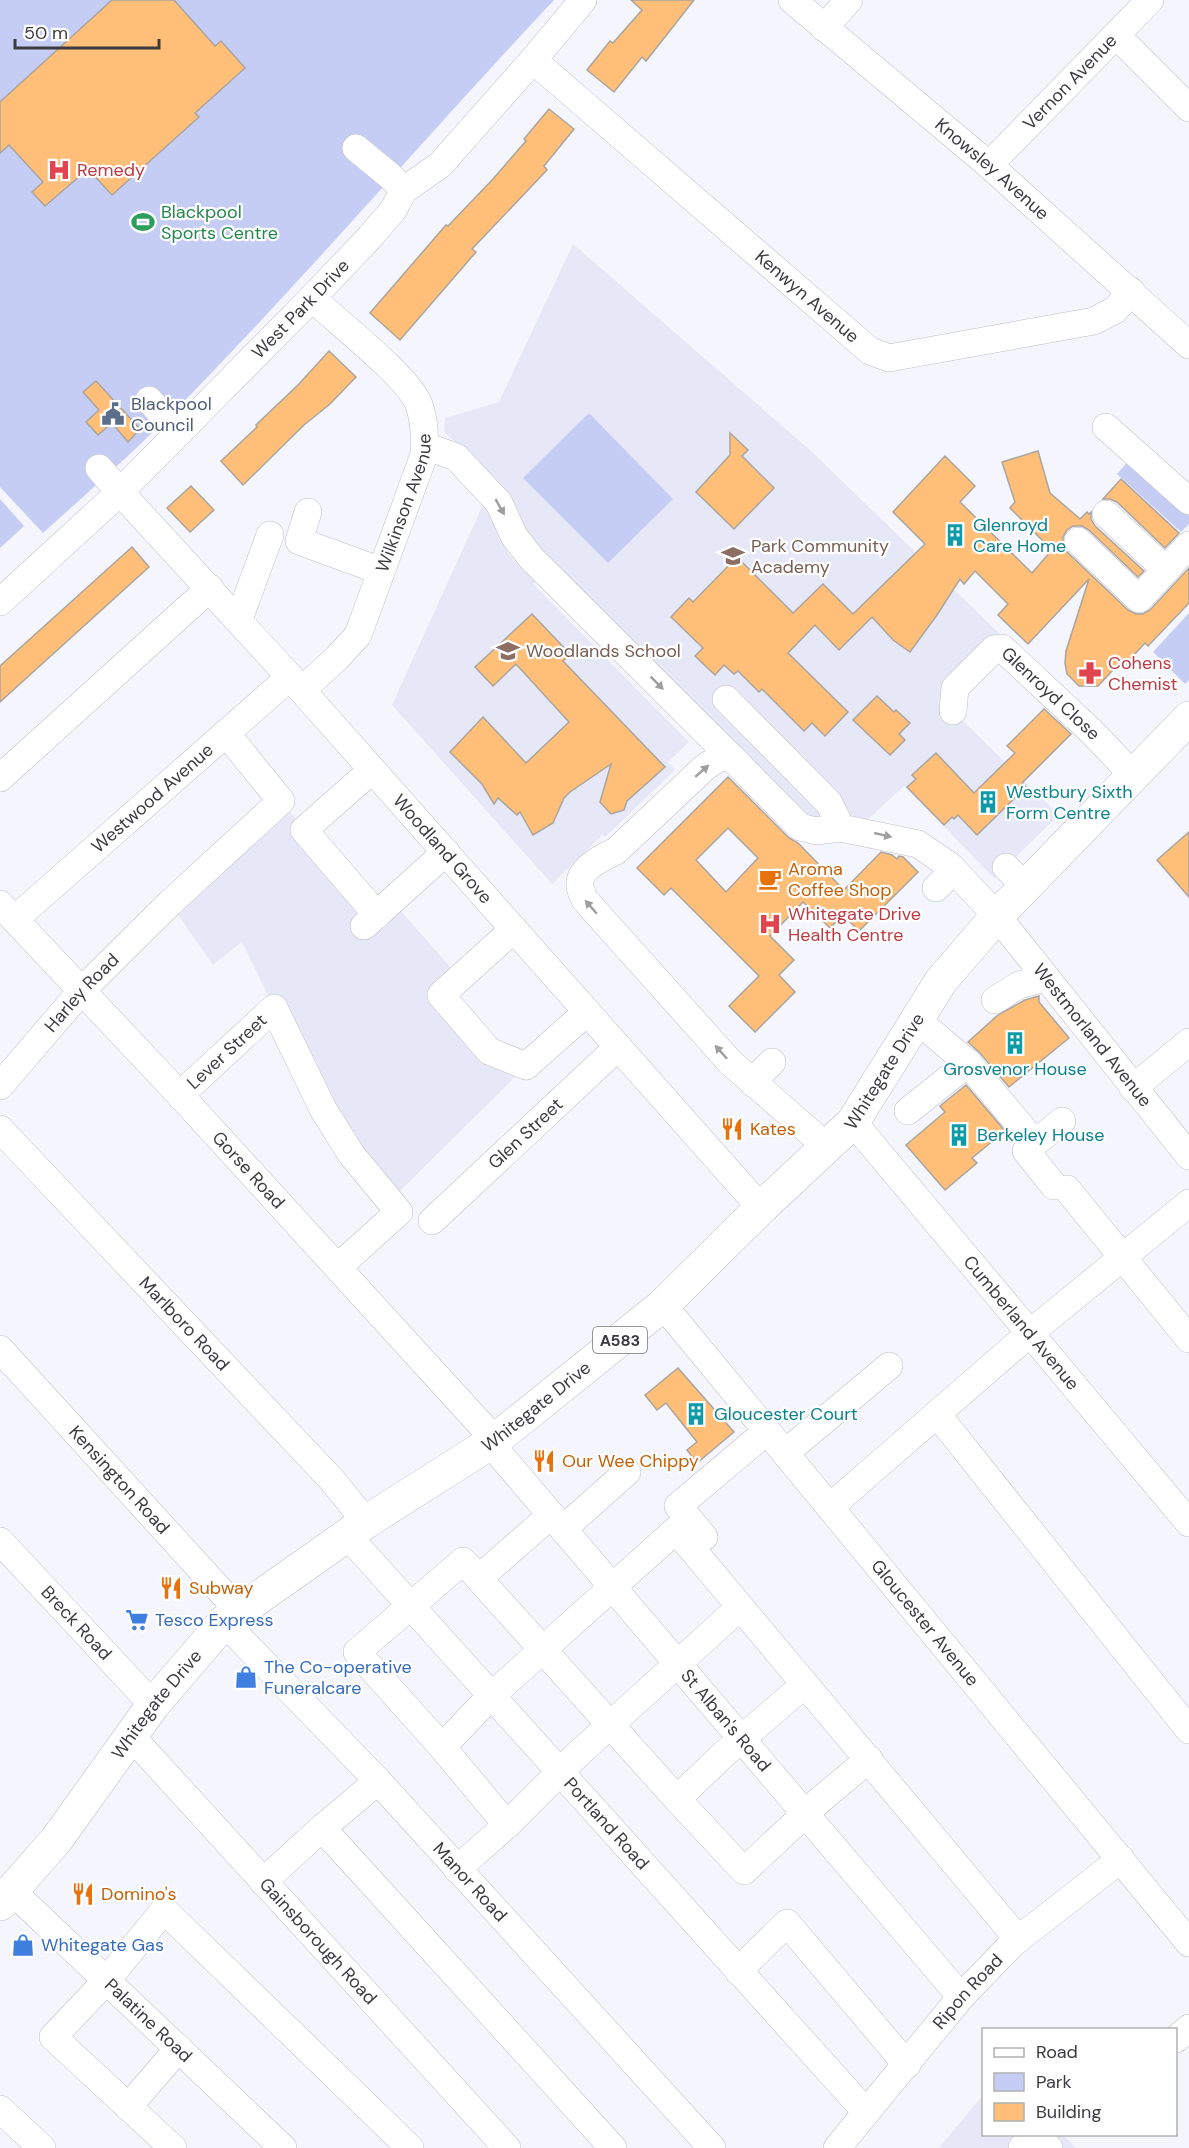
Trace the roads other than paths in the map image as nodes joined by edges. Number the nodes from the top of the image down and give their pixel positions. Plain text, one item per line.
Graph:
1 (583, 0) edge
2 (792, 0) edge
3 (849, 0) edge
4 (1150, 0) edge
5 (824, 28) junction
6 (1117, 36) junction
7 (533, 60) junction
8 (1189, 108) edge
9 (356, 148) dead end
10 (989, 165) junction
11 (404, 190) junction
12 (1131, 291) junction
13 (312, 298) junction
14 (1189, 345) edge
15 (149, 400) dead end
16 (1106, 427) dead end
17 (179, 433) junction
18 (425, 446) junction
19 (99, 468) dead end
20 (120, 492) junction
21 (1189, 501) edge
22 (308, 512) dead end
23 (1106, 514) dead end
24 (270, 535) dead end
25 (1078, 541) dead end
26 (1189, 545) edge
27 (1166, 570) junction
28 (381, 571) junction
29 (210, 588) junction
30 (0, 602) edge
31 (239, 620) junction
32 (296, 683) junction
33 (726, 699) dead end
34 (953, 711) dead end
35 (1187, 726) edge
36 (226, 733) junction
37 (733, 759) junction
38 (372, 770) junction
39 (1134, 776) junction
40 (0, 778) edge
41 (834, 831) junction
42 (446, 852) junction
43 (7, 912) edge
44 (996, 916) junction
45 (514, 929) junction
46 (1046, 978) junction
47 (83, 989) junction
48 (995, 999) dead end
49 (587, 1012) junction
50 (917, 1020) junction
51 (1189, 1042) edge
52 (618, 1047) junction
53 (772, 1062) dead end
54 (968, 1063) junction
55 (754, 1084) junction
56 (0, 1086) edge
57 (1133, 1088) junction
58 (180, 1095) junction
59 (908, 1111) dead end
60 (1062, 1121) dead end
61 (853, 1122) junction
62 (0, 1129) edge
63 (1035, 1143) junction
64 (1185, 1144) edge
65 (827, 1147) junction
66 (1189, 1203) edge
67 (761, 1208) junction
68 (432, 1221) dead end
69 (1122, 1257) junction
70 (338, 1267) junction
71 (663, 1305) junction
72 (1030, 1333) junction
73 (1189, 1339) edge
74 (0, 1349) edge
75 (889, 1366) dead end
76 (937, 1414) junction
77 (767, 1431) junction
78 (493, 1442) junction
79 (785, 1453) junction
80 (627, 1472) dead end
81 (830, 1507) junction
82 (557, 1522) junction
83 (1189, 1523) edge
84 (357, 1529) junction
85 (705, 1538) dead end
86 (0, 1541) edge
87 (479, 1578) junction
88 (611, 1587) junction
89 (412, 1606) junction
90 (740, 1607) junction
91 (232, 1617) junction
92 (543, 1648) junction
93 (676, 1664) junction
94 (804, 1684) junction
95 (491, 1696) junction
96 (153, 1705) junction
97 (610, 1725) junction
98 (1189, 1730) edge
99 (130, 1735) junction
100 (740, 1740) junction
101 (442, 1747) junction
102 (869, 1759) junction
103 (561, 1771) junction
104 (378, 1781) junction
105 (677, 1799) junction
106 (804, 1815) junction
107 (507, 1825) junction
108 (322, 1828) junction
109 (1121, 1859) junction
110 (457, 1869) junction
111 (263, 1882) junction
112 (6, 1897) edge
113 (1018, 1939) junction
114 (1189, 1942) edge
115 (738, 1971) junction
116 (107, 1980) junction
117 (961, 1997) junction
118 (1189, 2028) edge
119 (1177, 2038) edge
120 (178, 2048) junction
121 (907, 2065) junction
122 (128, 2107) junction
123 (0, 2109) edge
124 (866, 2112) junction
125 (42, 2148) edge
126 (173, 2148) edge
127 (284, 2148) edge
128 (410, 2148) edge
129 (507, 2148) edge
130 (613, 2148) edge
131 (712, 2148) edge
132 (837, 2148) edge
133 (1022, 2148) edge
134 (1049, 2148) edge

1 - 7 street, West Park Drive
2 - 5 street, Knowsley Avenue
3 - 5 street
4 - 6 street, Vernon Avenue
5 - 10 street, Knowsley Avenue
6 - 8 street
6 - 10 street, Vernon Avenue
7 - 11 street, West Park Drive
7 - 12 street, Kenwyn Avenue
9 - 11 street
10 - 12 street, Knowsley Avenue
11 - 13 street, West Park Drive
12 - 14 street, Knowsley Avenue
13 - 17 street, West Park Drive
13 - 18 street, Wilkinson Avenue
15 - 17 street
16 - 21 street
17 - 20 street, West Park Drive
18 - 28 street, Wilkinson Avenue
18 -> 37 street, Westmorland Avenue
19 - 20 street, Woodland Grove
20 - 29 street, Woodland Grove
20 - 30 street, West Park Drive
22 - 28 street
23 - 27 street
24 - 31 street
25 - 27 street
26 - 27 street
28 - 32 street, Wilkinson Avenue
29 - 31 street, Woodland Grove
29 - 40 street
31 - 32 street, Woodland Grove
32 - 36 street, Westwood Avenue
32 - 38 street, Woodland Grove
33 - 41 street
34 - 39 street, Glenroyd Close
35 - 39 main road, Whitegate Drive / A583
36 - 43 street, Westwood Avenue
36 - 47 street, Harley Road
37 - 41 street, Westmorland Avenue
55 -> 37 street
38 - 42 street, Woodland Grove
38 - 42 street
39 - 44 main road, Whitegate Drive / A583
41 -> 44 street, Westmorland Avenue
42 - 45 street, Woodland Grove
43 - 47 street, Gorse Road
44 - 46 street, Westmorland Avenue
44 - 50 main road, Whitegate Drive / A583
45 - 49 street, Woodland Grove
45 - 49 street
46 - 48 street
46 - 57 street, Westmorland Avenue
47 - 56 street, Harley Road
47 - 58 street, Gorse Road
49 - 52 street, Woodland Grove
50 - 54 street
50 - 61 main road, Whitegate Drive / A583
51 - 57 street
52 - 67 street, Woodland Grove
52 - 68 street, Glen Street
53 - 55 street
54 - 59 street
54 - 63 street
55 - 65 street
57 - 64 street, Westmorland Avenue
58 - 70 street, Gorse Road
58 - 70 street, Lever Street
60 - 63 street
61 - 65 main road, Whitegate Drive / A583
61 - 72 street, Cumberland Avenue
62 - 84 street, Marlboro Road
63 - 69 street
65 - 67 main road, Whitegate Drive / A583
66 - 69 street
67 - 71 main road, Whitegate Drive / A583
69 - 72 street
69 - 73 street
70 - 78 street, Gorse Road
71 - 77 street, Gloucester Avenue
71 - 78 main road, Whitegate Drive / A583
72 - 76 street
72 - 83 street, Cumberland Avenue
74 - 91 street, Kensington Road
75 - 79 street
76 - 81 street
76 - 98 street
77 - 79 street, Gloucester Avenue
77 - 85 street
78 - 82 street, St Alban's Road
78 - 84 main road, Whitegate Drive / A583
79 - 81 street, Gloucester Avenue
80 - 82 street
81 - 109 street, Gloucester Avenue
82 - 87 street
82 - 88 street, St Alban's Road
84 - 89 street, Portland Road
84 - 91 main road, Whitegate Drive / A583
86 - 96 street, Breck Road
87 - 89 street
87 - 92 street
88 - 90 street
88 - 92 street
88 - 93 street, St Alban's Road
89 - 95 street, Portland Road
89 - 101 street
90 - 93 street
90 - 94 street
91 - 96 main road, Whitegate Drive / A583
91 - 104 street, Manor Road
92 - 95 street
92 - 97 street
93 - 97 street
93 - 100 street, St Alban's Road
94 - 100 street
94 - 102 street
95 - 101 street
95 - 103 street, Portland Road
96 - 99 main road, Whitegate Drive / A583
97 - 103 street
97 - 105 street
99 - 111 street, Gainsborough Road
99 - 112 main road, Whitegate Drive / A583
100 - 105 street
100 - 106 street, St Alban's Road
101 - 107 street
102 - 106 street
102 - 113 street
103 - 107 street
103 - 115 street, Portland Road
104 - 108 street
104 - 110 street, Manor Road
105 - 106 street
106 - 117 street, St Alban's Road
107 - 110 street
108 - 111 street
108 - 130 street
109 - 113 street, Ripon Road
109 - 114 street, Gloucester Avenue
110 - 131 street, Manor Road
111 - 129 street, Gainsborough Road
112 - 116 street, Palatine Road
113 - 117 street, Ripon Road
115 - 121 street
115 - 124 street, Portland Road
116 - 120 street, Palatine Road
116 - 122 street
116 - 128 street
117 - 121 street, Ripon Road
118 - 119 street
120 - 122 street
120 - 127 street, Palatine Road
121 - 124 street, Ripon Road
122 - 126 street
123 - 125 street
124 - 132 street, Ripon Road
133 - 134 street

